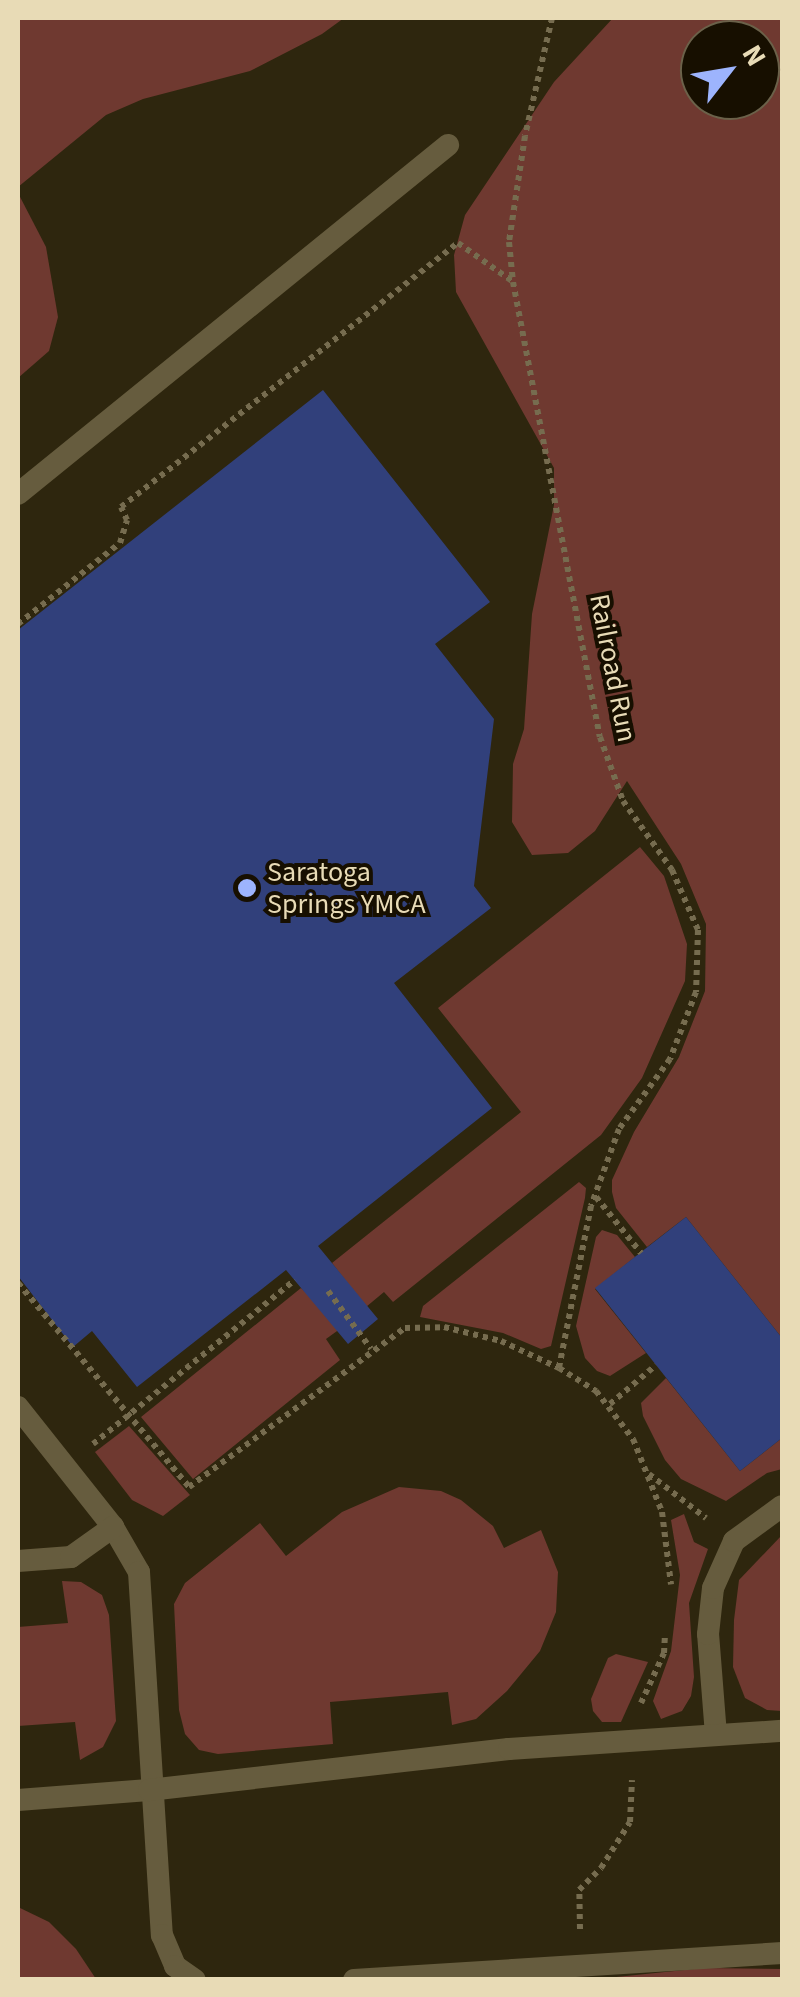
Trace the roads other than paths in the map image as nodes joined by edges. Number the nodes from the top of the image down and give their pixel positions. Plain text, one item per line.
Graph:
1 (448, 145) dead end
2 (18, 494) edge
3 (18, 1407) edge
4 (782, 1506) edge
5 (113, 1527) junction
6 (18, 1561) edge
7 (782, 1731) edge
8 (716, 1735) junction
9 (149, 1790) junction
10 (18, 1800) edge
11 (782, 1953) edge
12 (195, 1980) edge
13 (354, 1980) edge

1 - 2 lane
3 - 5 lane
4 - 8 lane
5 - 6 lane
5 - 9 lane
7 - 8 lane
8 - 9 lane
9 - 10 lane
9 - 12 lane
11 - 13 lane

